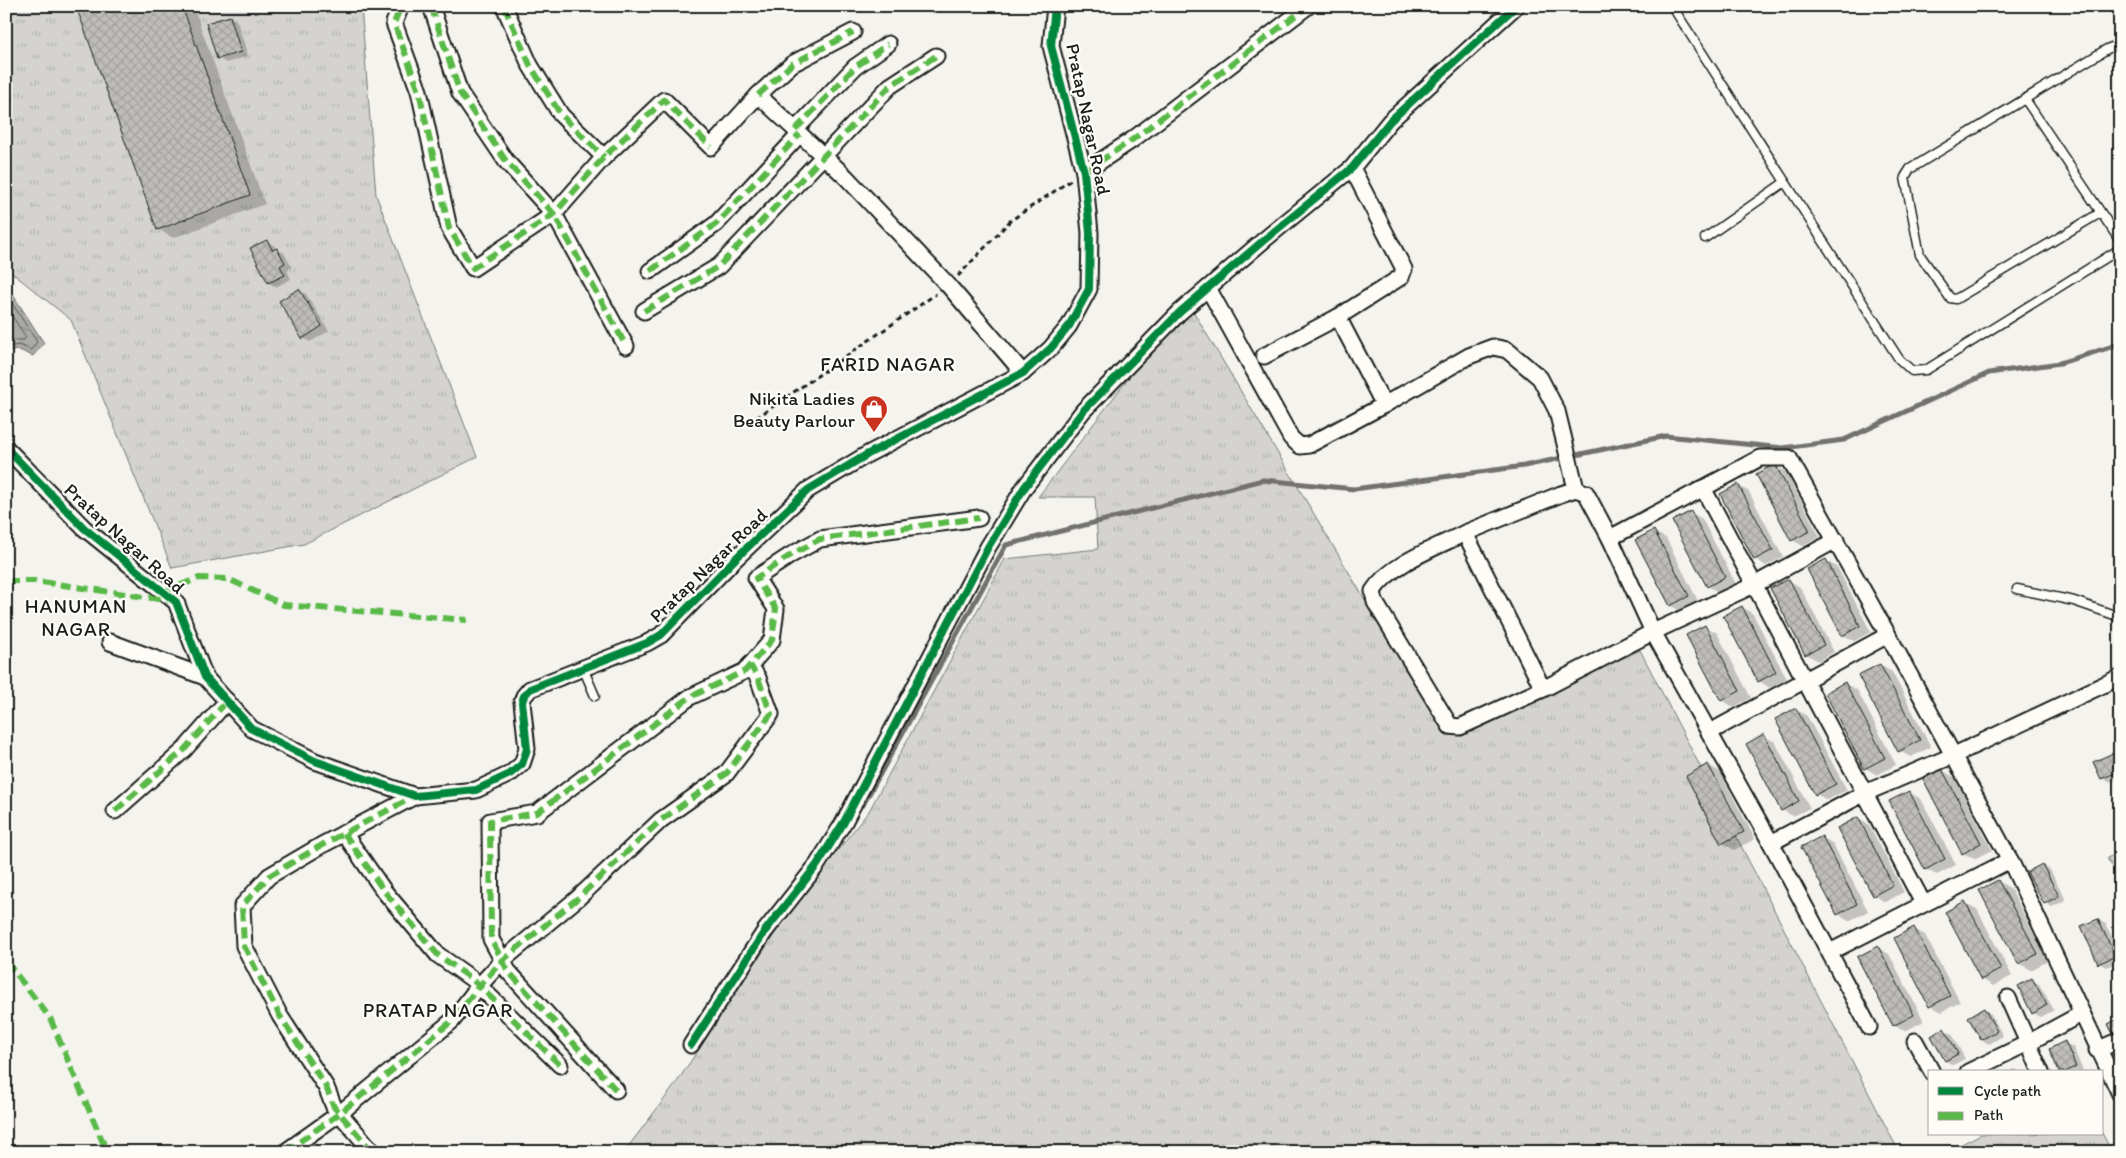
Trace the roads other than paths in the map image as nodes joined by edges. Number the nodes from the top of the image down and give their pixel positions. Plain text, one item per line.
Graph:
1 (431, 6) edge
2 (504, 6) edge
3 (1054, 6) edge
4 (1308, 6) edge
5 (1516, 6) edge
6 (1672, 6) edge
7 (399, 11) dead end
8 (853, 32) dead end
9 (888, 44) dead end
10 (2120, 44) edge
11 (936, 56) dead end
12 (758, 95) junction
13 (2025, 99) junction
14 (798, 132) junction
15 (822, 155) junction
16 (604, 157) junction
17 (1352, 168) junction
18 (1084, 172) junction
19 (1785, 182) junction
20 (554, 214) junction
21 (2100, 214) junction
22 (1704, 238) dead end
23 (2120, 241) edge
24 (2120, 249) edge
25 (650, 271) dead end
26 (1208, 288) junction
27 (644, 311) dead end
28 (1338, 317) junction
29 (626, 346) dead end
30 (1264, 356) dead end
31 (1023, 373) junction
32 (1384, 405) junction
33 (6, 448) edge
34 (1575, 483) junction
35 (1703, 488) junction
36 (979, 518) dead end
37 (1465, 533) junction
38 (1610, 538) junction
39 (1836, 540) junction
40 (1754, 585) junction
41 (2017, 589) dead end
42 (2120, 617) edge
43 (1653, 632) junction
44 (1888, 635) junction
45 (110, 642) dead end
46 (750, 665) junction
47 (583, 668) junction
48 (205, 677) junction
49 (2120, 677) edge
50 (1804, 680) junction
51 (1543, 689) junction
52 (595, 696) dead end
53 (227, 701) junction
54 (1710, 732) junction
55 (1952, 756) junction
56 (1864, 794) junction
57 (415, 796) junction
58 (115, 811) dead end
59 (344, 833) junction
60 (1771, 843) junction
61 (2010, 860) junction
62 (1923, 903) junction
63 (1830, 952) junction
64 (503, 960) junction
65 (479, 986) junction
66 (2008, 998) dead end
67 (2081, 1014) junction
68 (1869, 1027) dead end
69 (2120, 1040) edge
70 (1915, 1041) dead end
71 (2028, 1043) junction
72 (691, 1045) dead end
73 (2097, 1050) junction
74 (560, 1065) dead end
75 (1931, 1070) edge
76 (1972, 1070) edge
77 (2040, 1070) edge
78 (616, 1090) dead end
79 (2120, 1094) edge
80 (340, 1113) junction
81 (285, 1152) edge
82 (373, 1152) edge

1 - 20 street
2 - 16 street
3 - 18 street, Pratap Nagar Road
4 - 18 street
5 - 17 street
6 - 19 lane
7 - 20 street
8 - 12 street
9 - 14 street
10 - 13 lane
11 - 15 street
12 - 14 street
12 - 16 street
13 - 21 lane
13 - 21 lane
14 - 15 street
14 - 25 street
15 - 27 street
15 - 31 street
16 - 20 street
17 - 26 street
17 - 28 street
18 - 31 street, Pratap Nagar Road
19 - 22 lane
19 - 24 lane
20 - 29 street
21 - 23 lane
26 - 32 street
26 - 72 street
28 - 30 street
28 - 32 street
31 - 47 street, Pratap Nagar Road
32 - 34 street
33 - 48 street, Pratap Nagar Road
34 - 37 street
34 - 38 street
35 - 38 street
35 - 39 street
35 - 40 street
36 - 46 street
37 - 51 street
37 - 51 street
38 - 43 street
39 - 40 street
39 - 44 street
40 - 43 street
40 - 50 street
41 - 42 lane
43 - 51 street
43 - 54 street
44 - 50 street
44 - 55 street
45 - 48 street
46 - 64 street
46 - 64 street
47 - 52 lane
47 - 57 street, Pratap Nagar Road
48 - 53 street, Pratap Nagar Road
49 - 55 street
50 - 54 street
50 - 56 street
53 - 57 street, Pratap Nagar Road
53 - 58 street
54 - 60 street
55 - 56 street
55 - 61 street
56 - 60 street
56 - 62 street
57 - 59 street
59 - 65 street
59 - 80 street
60 - 63 street
61 - 62 street
61 - 67 street
62 - 63 street
63 - 68 street
64 - 65 street
64 - 78 street
65 - 74 street
65 - 80 street
66 - 71 street
67 - 71 street
67 - 73 street
69 - 73 street
70 - 75 street
71 - 76 street
71 - 77 street
73 - 79 street
80 - 81 street
80 - 82 street

